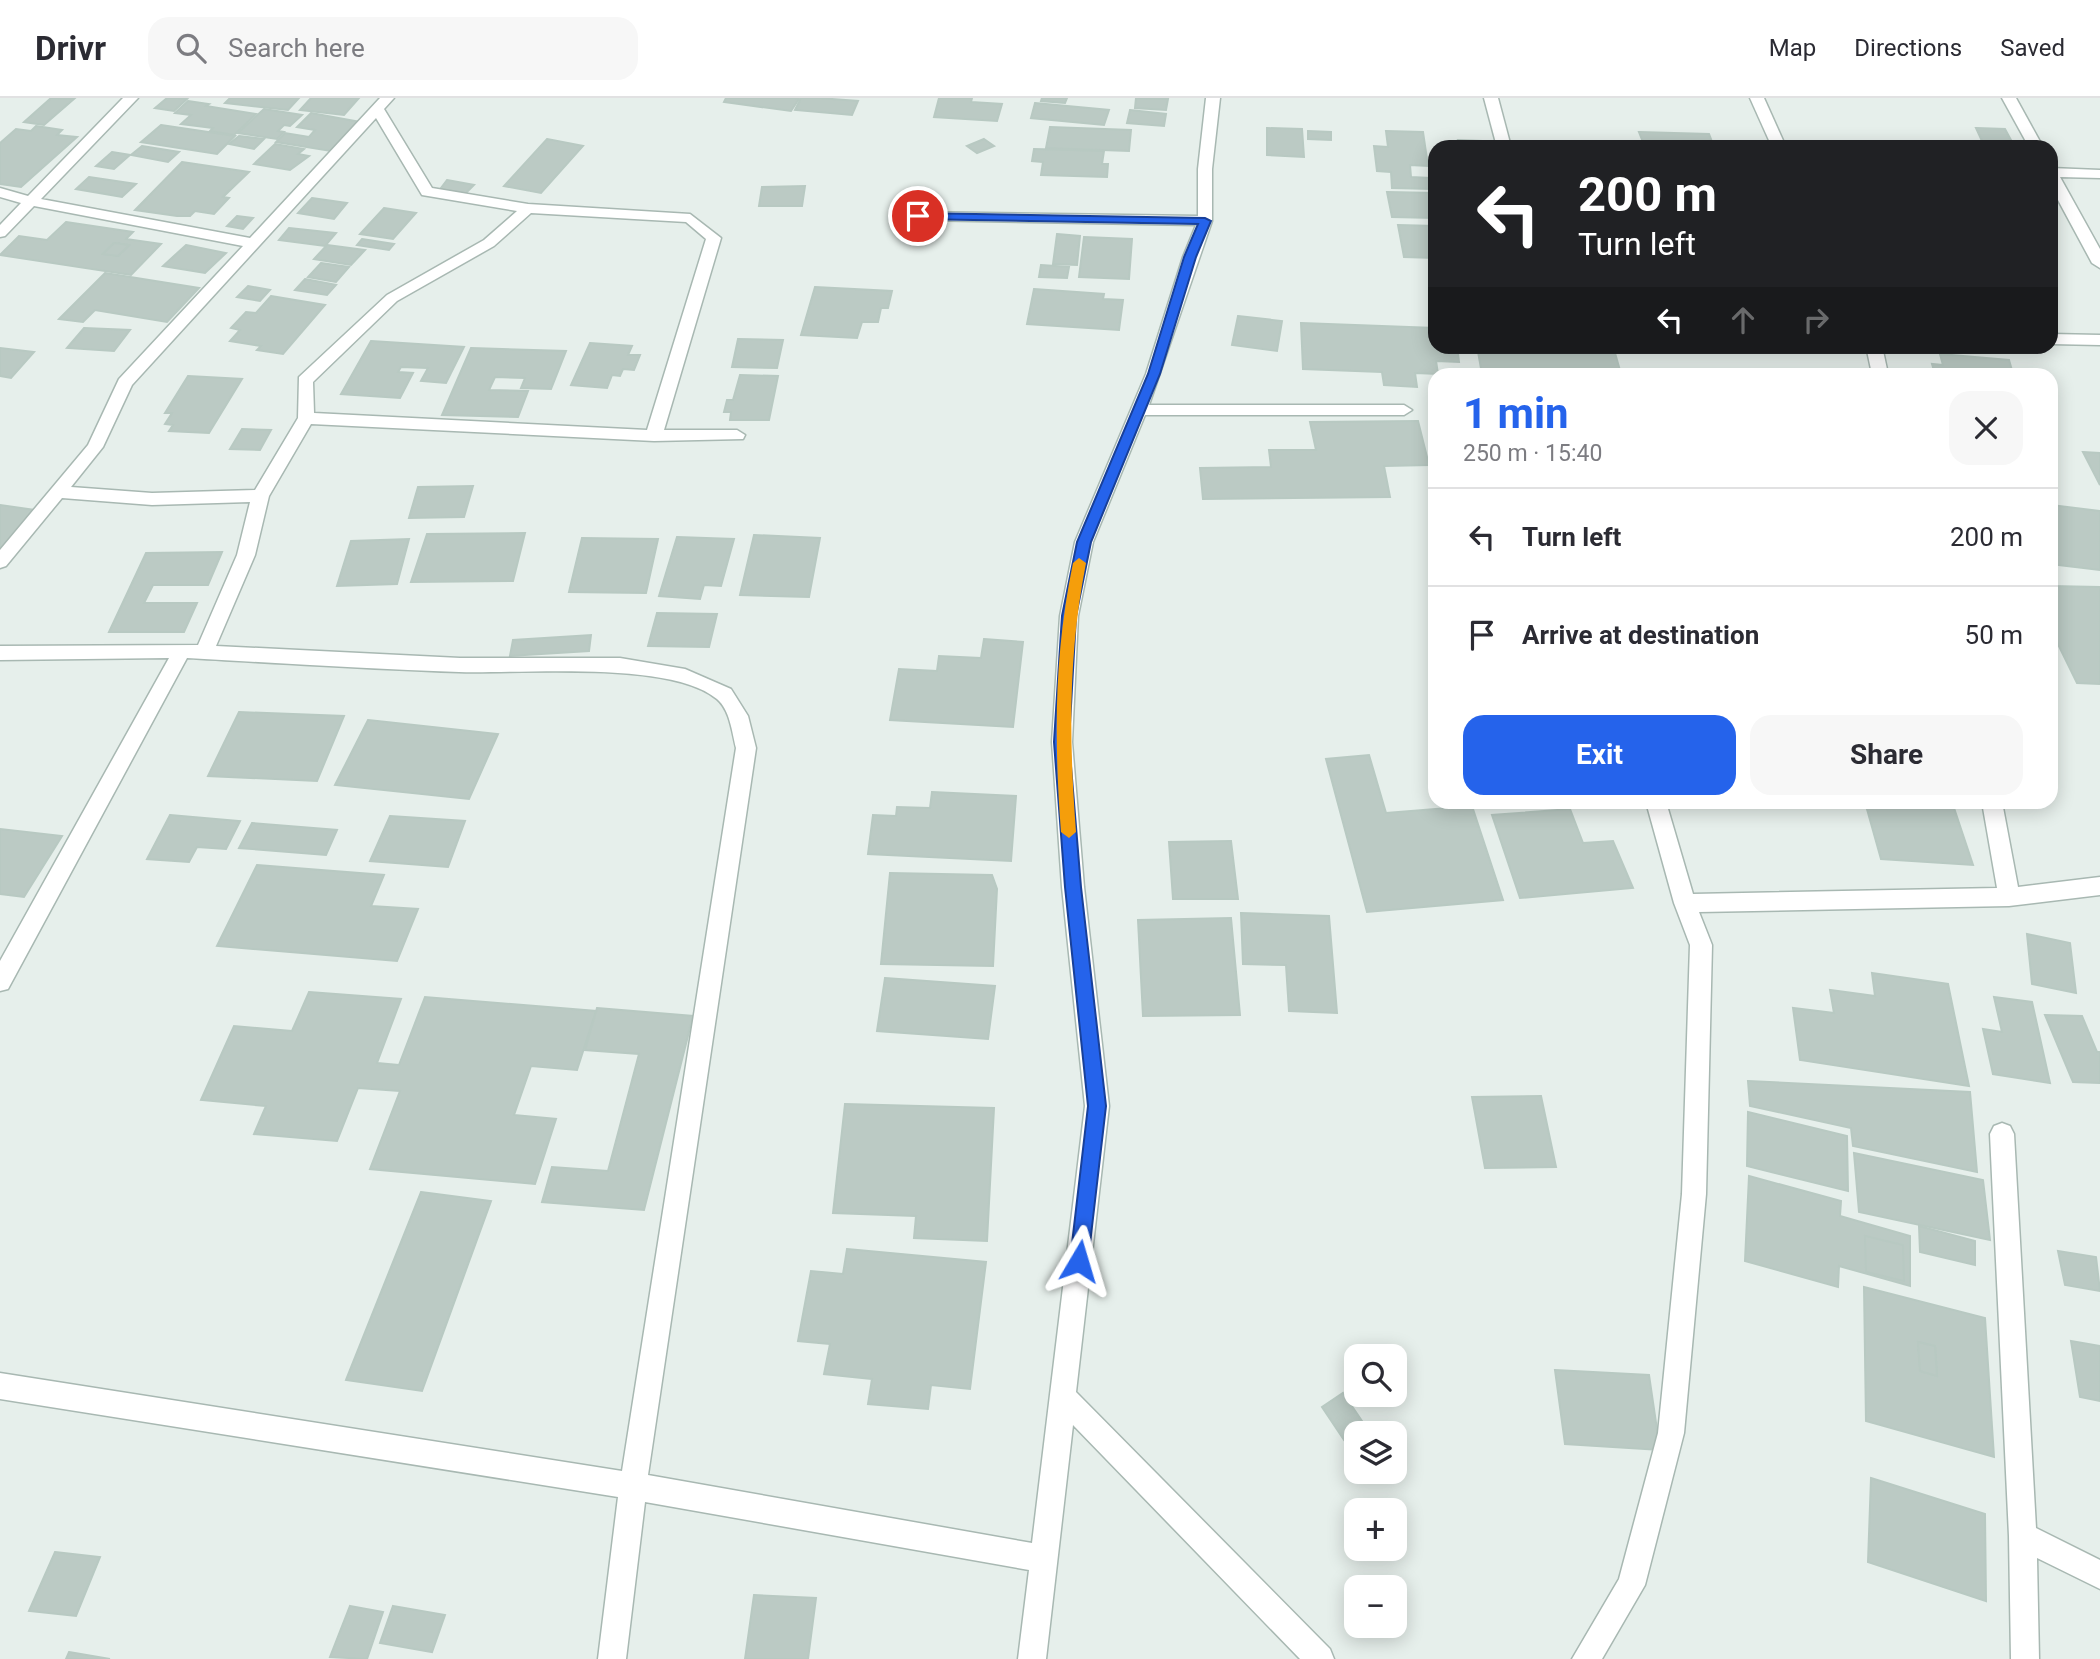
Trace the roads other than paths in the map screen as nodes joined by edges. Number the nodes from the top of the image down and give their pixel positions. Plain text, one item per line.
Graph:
1 (131, 98) edge
2 (1213, 98) edge
3 (1491, 98) edge
4 (1757, 98) edge
5 (2009, 98) edge
6 (382, 104) edge
7 (1502, 140) edge
8 (1776, 140) edge
9 (2032, 140) edge
10 (2058, 173) edge
11 (2100, 174) edge
12 (2058, 186) edge
13 (0, 192) edge
14 (31, 201) junction
15 (528, 208) junction
16 (918, 216) dead end
17 (1205, 221) junction
18 (0, 233) edge
19 (252, 243) junction
20 (2100, 263) edge
21 (2058, 339) edge
22 (2100, 340) edge
23 (1140, 410) junction
24 (1404, 410) dead end
25 (306, 418) junction
26 (737, 435) dead end
27 (654, 436) junction
28 (61, 492) junction
29 (260, 496) junction
30 (0, 562) edge
31 (193, 652) junction
32 (0, 653) edge
33 (1658, 809) edge
34 (1993, 809) edge
35 (2100, 886) edge
36 (2009, 897) junction
37 (1685, 903) junction
38 (0, 982) edge
39 (2002, 1134) dead end
40 (0, 1386) edge
41 (1063, 1398) junction
42 (633, 1486) junction
43 (2023, 1536) junction
44 (1044, 1559) junction
45 (2100, 1575) edge
46 (612, 1659) edge
47 (1032, 1659) edge
48 (1320, 1659) edge
49 (1586, 1659) edge
50 (2025, 1659) edge

1 - 14 street
2 - 17 street
3 - 7 street
4 - 8 street
5 - 9 street
6 - 15 street
6 - 19 street
10 - 11 street
12 - 20 street
13 - 14 street
14 - 18 street
14 - 19 street
15 - 25 street
15 - 27 street
16 - 17 street
17 - 23 street
19 - 28 street
21 - 22 street
23 - 24 street
23 - 41 street
25 - 27 street
25 - 29 street
26 - 27 street
28 - 29 street
28 - 30 street
29 - 31 street
31 - 32 street
31 - 38 street
31 - 42 street
33 - 37 street
34 - 36 street
35 - 36 street
36 - 37 street
37 - 49 street
39 - 43 street
40 - 42 street
41 - 44 street
41 - 48 street
42 - 44 street
42 - 46 street
43 - 45 street
43 - 50 street
44 - 47 street

